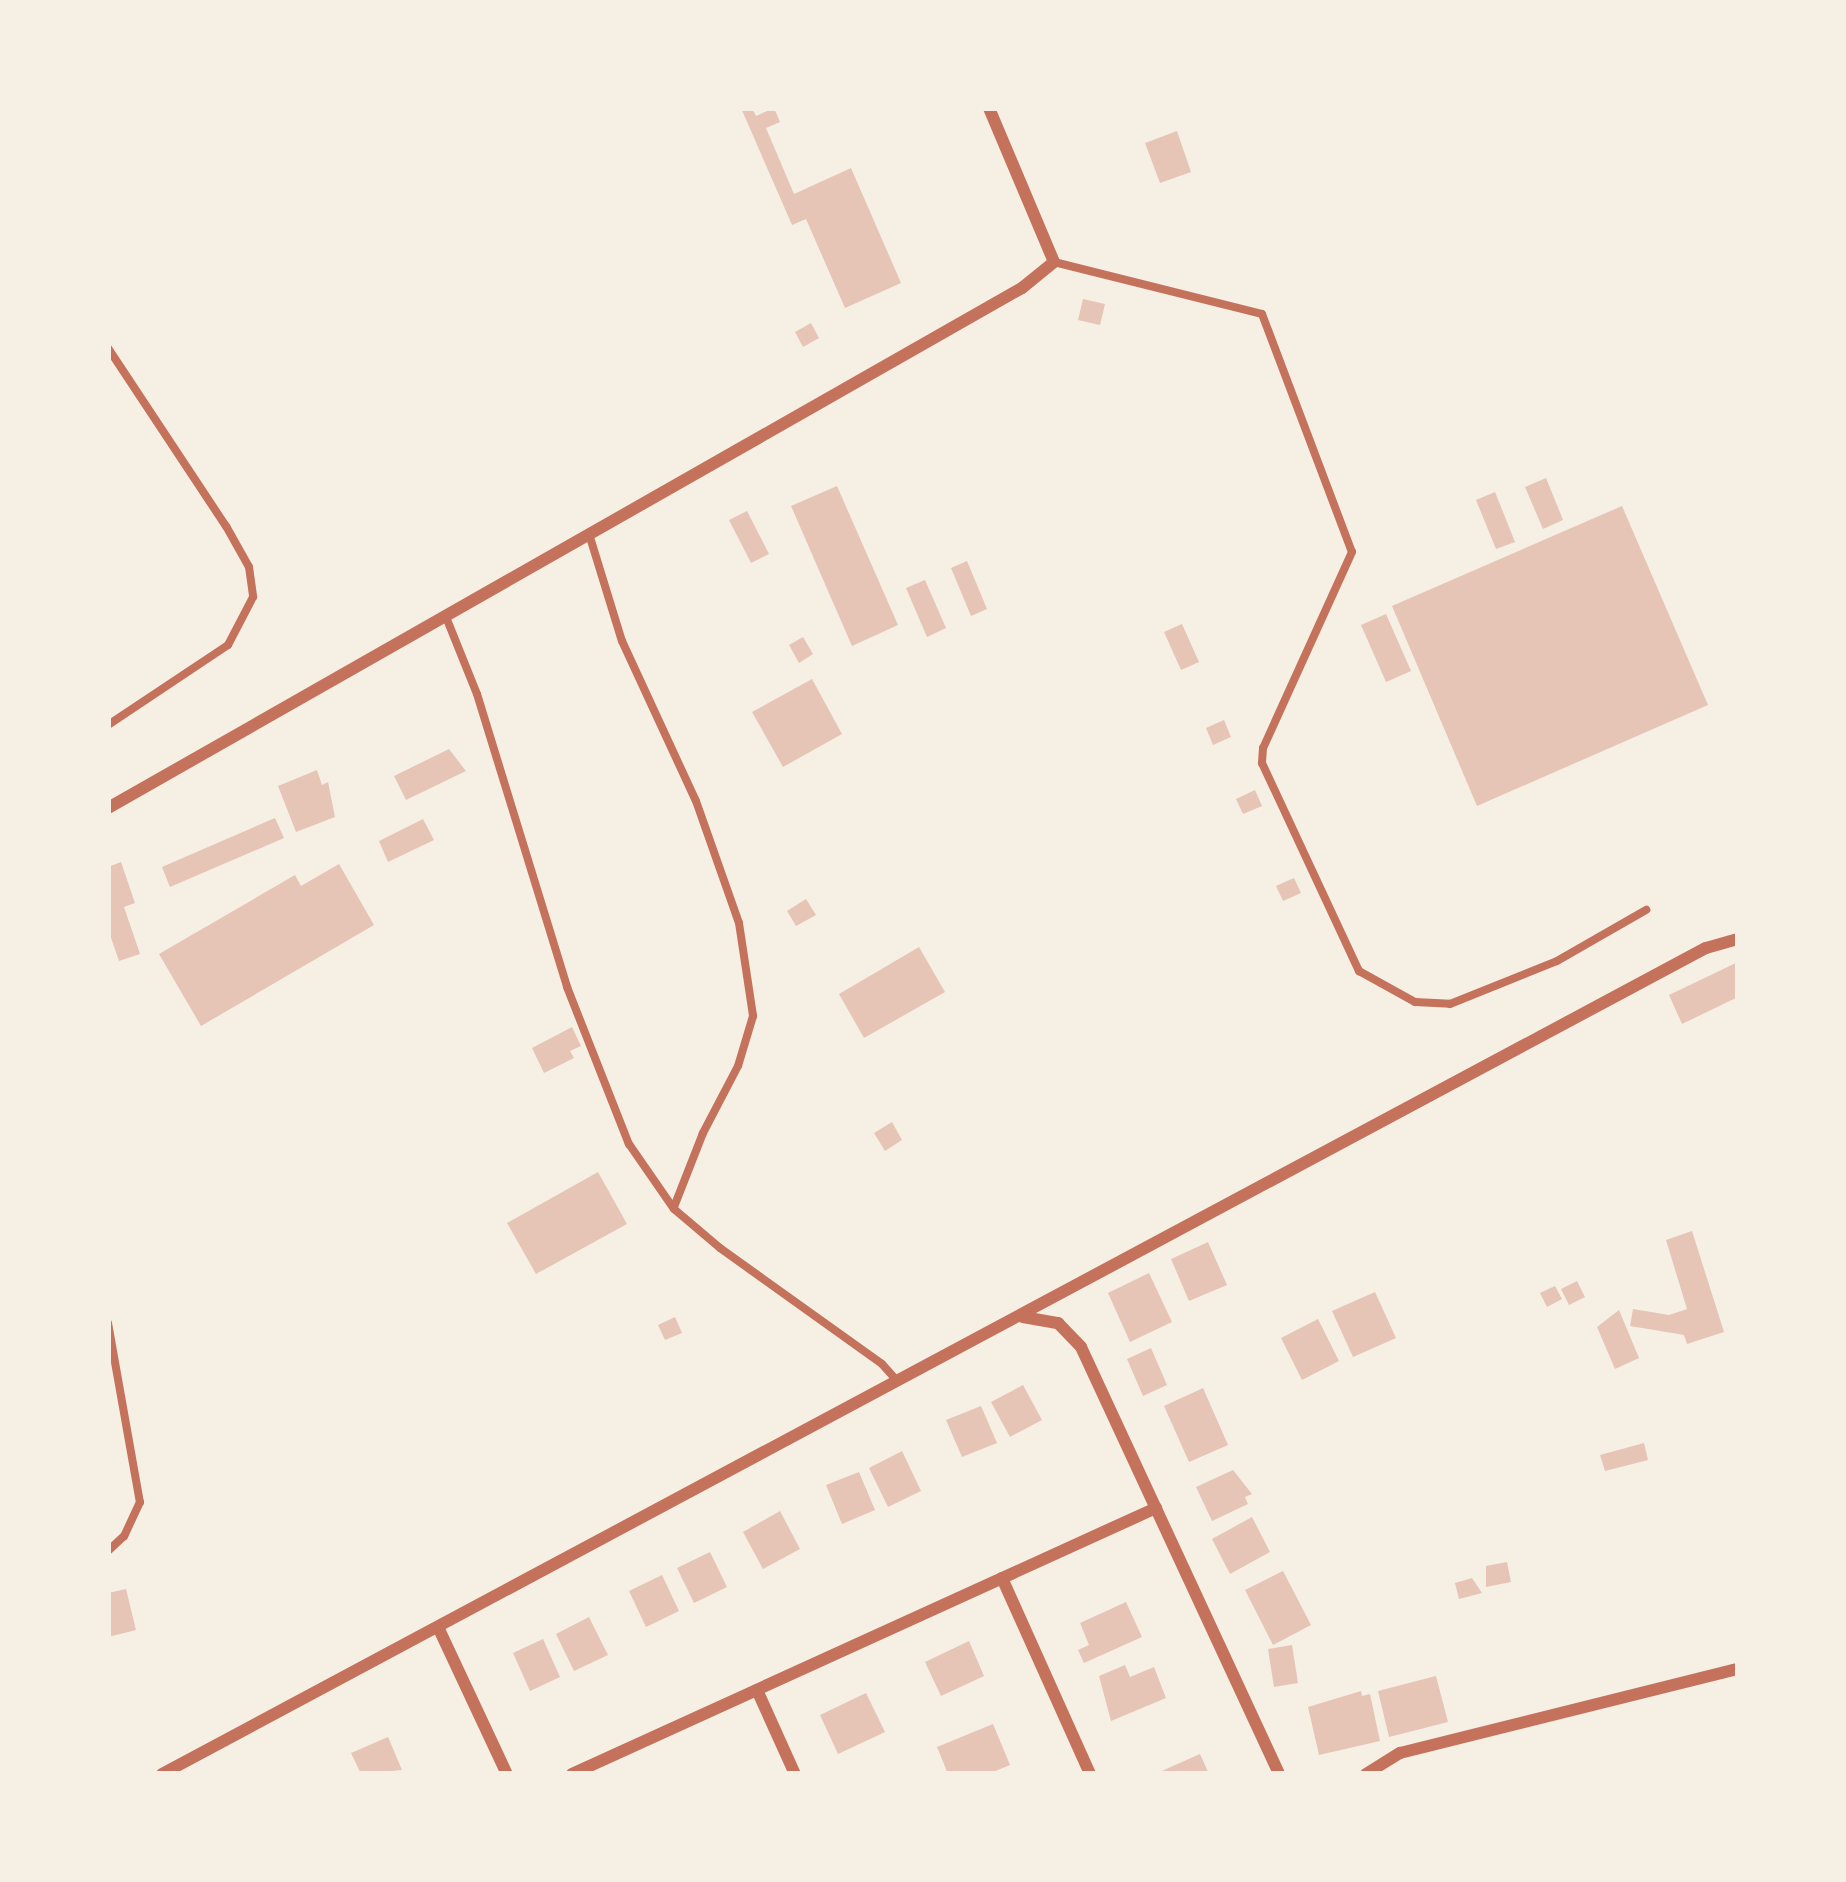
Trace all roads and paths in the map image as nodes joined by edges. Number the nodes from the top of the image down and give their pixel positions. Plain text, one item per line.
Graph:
1 (989, 108) edge
2 (1054, 262) junction
3 (108, 348) edge
4 (589, 534) junction
5 (446, 616) junction
6 (108, 725) edge
7 (108, 808) edge
8 (1646, 910) dead end
9 (1738, 939) edge
10 (674, 1209) junction
11 (1022, 1317) junction
12 (108, 1323) edge
13 (898, 1382) junction
14 (1156, 1508) junction
15 (108, 1551) edge
16 (1002, 1578) junction
17 (438, 1627) junction
18 (1738, 1670) edge
19 (757, 1690) junction
20 (162, 1774) edge
21 (507, 1774) edge
22 (572, 1774) edge
23 (795, 1774) edge
24 (1090, 1774) edge
25 (1279, 1774) edge
26 (1366, 1774) edge

1 - 2 street
2 - 4 street
2 - 8 lane
3 - 6 lane
4 - 5 street
4 - 10 lane
5 - 7 street
5 - 10 lane
9 - 11 street
10 - 13 lane
11 - 13 street
11 - 14 street
12 - 15 lane
13 - 17 street
14 - 16 street
14 - 25 street
16 - 19 street
16 - 24 street
17 - 20 street
17 - 21 street
18 - 26 street
19 - 22 street
19 - 23 street

